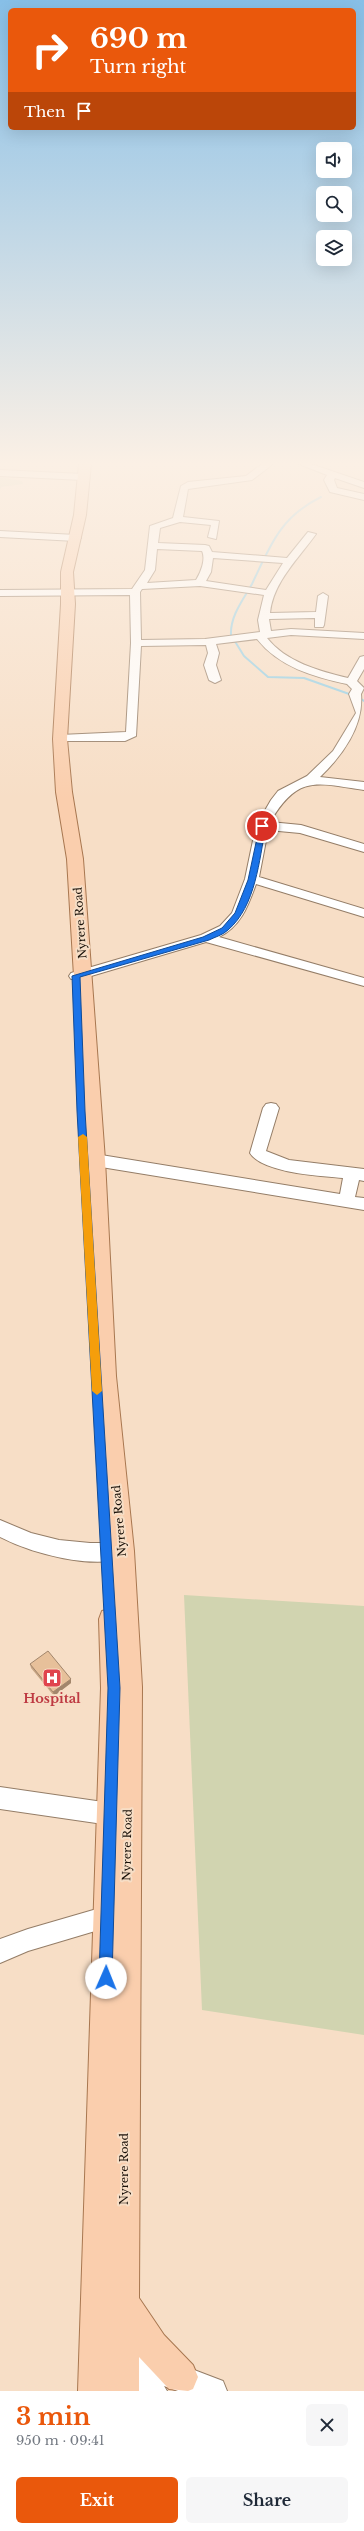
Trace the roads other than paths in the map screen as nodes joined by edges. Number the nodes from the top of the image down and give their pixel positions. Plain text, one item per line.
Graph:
1 (60, 576) edge
2 (146, 576) edge
3 (204, 576) edge
4 (280, 576) edge
5 (200, 583) junction
6 (137, 589) junction
7 (64, 591) junction
8 (0, 593) edge
9 (269, 593) junction
10 (323, 596) dead end
11 (265, 616) junction
12 (320, 616) junction
13 (318, 633) junction
14 (262, 635) junction
15 (364, 636) edge
16 (209, 641) junction
17 (136, 643) junction
18 (364, 659) edge
19 (215, 680) dead end
20 (357, 689) edge
21 (363, 713) edge
22 (60, 739) junction
23 (311, 779) junction
24 (364, 786) edge
25 (262, 826) junction
26 (364, 848) edge
27 (252, 880) junction
28 (364, 913) edge
29 (206, 938) junction
30 (79, 975) junction
31 (364, 982) edge
32 (271, 1108) dead end
33 (95, 1160) junction
34 (281, 1163) junction
35 (358, 1174) edge
36 (274, 1188) junction
37 (346, 1201) junction
38 (364, 1204) edge
39 (0, 1528) edge
40 (115, 1551) junction
41 (0, 1798) edge
42 (110, 1814) junction
43 (117, 1915) junction
44 (0, 1952) edge
45 (123, 2303) junction
46 (124, 2378) edge
47 (213, 2391) edge

1 - 7 main road, Nyrere Road
2 - 6 street
3 - 5 street
4 - 9 street
5 - 6 street
5 - 9 street
6 - 7 street
6 - 17 street
7 - 8 street
7 - 22 main road, Nyrere Road
7 - 30 main road, Nyrere Road
9 - 11 street
10 - 12 street
11 - 12 street
11 - 14 street
12 - 13 street
13 - 14 street
13 - 15 street
14 - 16 street
14 - 20 street
16 - 17 street
16 - 19 street
17 - 22 street
18 - 20 street
20 - 21 street
21 - 23 street
22 - 30 main road, Nyrere Road
23 - 24 street
23 - 25 street
25 - 26 street
25 - 27 street
27 - 28 street
27 - 29 street
29 - 30 street
29 - 31 street
30 - 33 main road, Nyrere Road
30 - 40 main road, Nyrere Road
32 - 34 street
33 - 36 street
33 - 40 main road, Nyrere Road
34 - 35 street
34 - 36 street
35 - 37 street
36 - 37 street
37 - 38 street
39 - 40 street
40 - 42 main road, Nyrere Road
40 - 43 main road, Nyrere Road
41 - 42 street
42 - 43 main road, Nyrere Road
43 - 44 street
43 - 45 main road, Nyrere Road
43 - 46 main road, Nyrere Road
45 - 46 main road, Nyrere Road
45 - 46 main road
46 - 47 street

